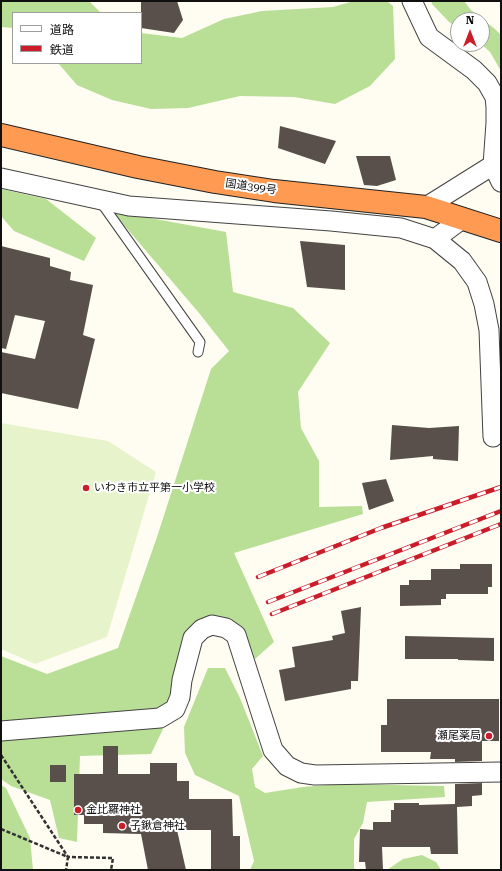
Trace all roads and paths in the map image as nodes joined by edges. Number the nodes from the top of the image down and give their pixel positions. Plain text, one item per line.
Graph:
1 (412, 1) edge
2 (1, 135) edge
3 (493, 165) junction
4 (1, 178) edge
5 (501, 182) edge
6 (100, 200) junction
7 (426, 208) junction
8 (462, 219) junction
9 (501, 231) edge
10 (435, 239) junction
11 (198, 352) dead end
12 (493, 437) dead end
13 (1, 731) edge
14 (1, 755) edge
15 (501, 772) edge
16 (1, 829) edge
17 (68, 857) junction
18 (66, 870) edge
19 (111, 870) edge

1 - 3 street
2 - 7 highway, 国道399号
3 - 5 street
3 - 7 street
4 - 6 street
6 - 10 street
6 - 11 lane
7 - 8 highway, 国道399号
8 - 9 highway, 国道399号
8 - 10 street
10 - 12 street
13 - 15 street
14 - 17 path
16 - 17 path
17 - 18 path
17 - 19 path

